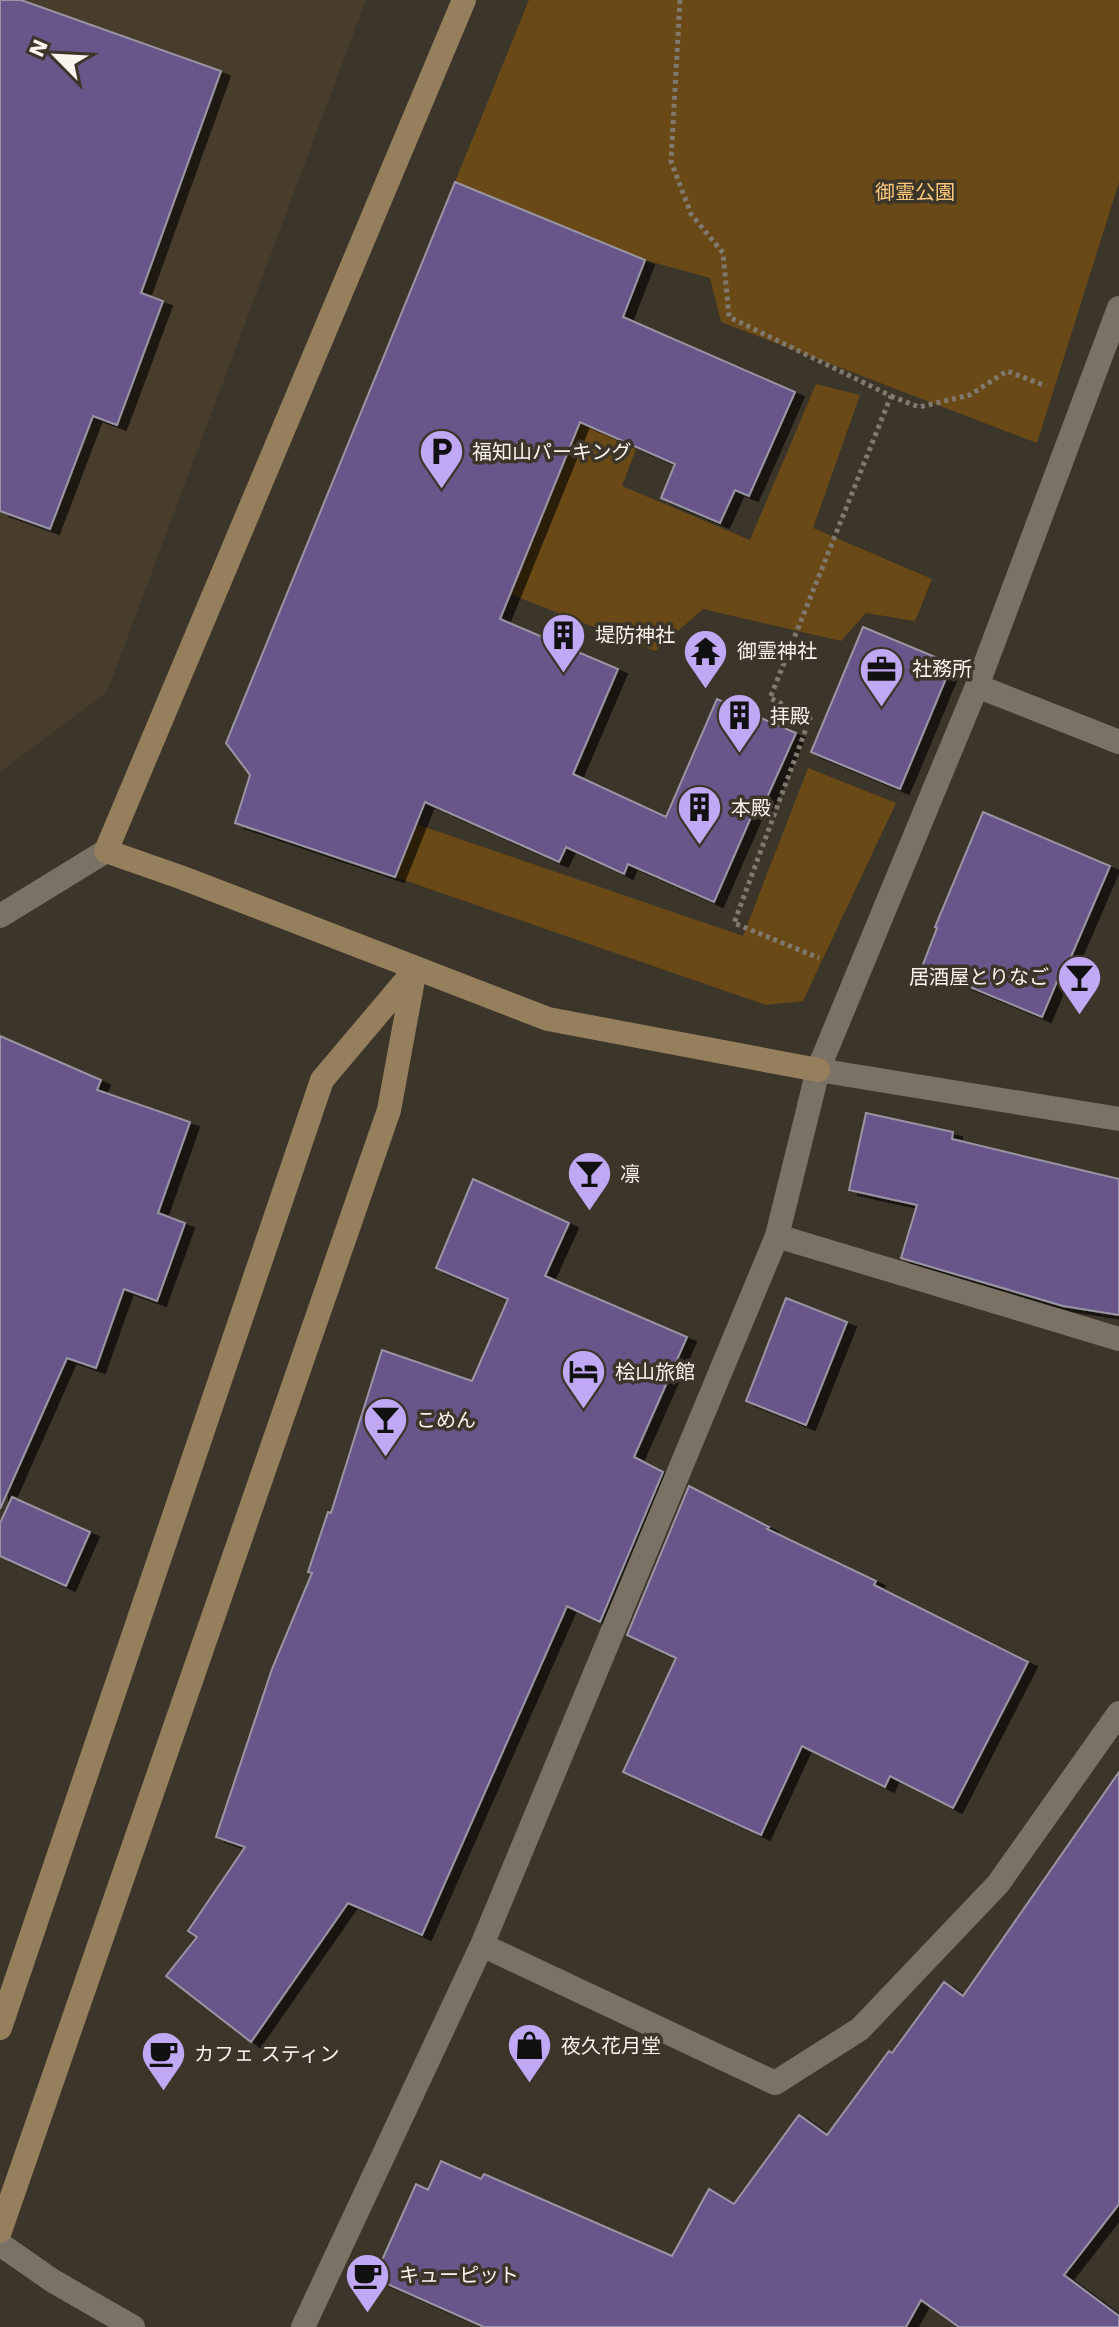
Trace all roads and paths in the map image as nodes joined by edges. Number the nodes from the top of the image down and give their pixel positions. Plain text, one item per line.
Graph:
1 (464, 0) edge
2 (680, 0) edge
3 (1119, 308) edge
4 (891, 396) junction
5 (1084, 400) junction
6 (977, 686) junction
7 (1119, 742) edge
8 (106, 851) junction
9 (0, 916) edge
10 (415, 969) junction
11 (857, 973) junction
12 (818, 1070) junction
13 (1119, 1119) edge
14 (777, 1236) junction
15 (1119, 1339) edge
16 (1119, 1713) edge
17 (482, 1945) junction
18 (0, 2028) edge
19 (0, 2231) edge
20 (0, 2244) edge
21 (133, 2327) edge
22 (303, 2327) edge

1 - 8 street
2 - 4 path
3 - 5 street
4 - 5 path
4 - 11 path
5 - 6 street
6 - 7 street
6 - 11 street
8 - 9 street
8 - 10 street
10 - 12 street
10 - 18 street
10 - 19 street
11 - 12 street
12 - 13 street
12 - 14 street
14 - 15 street
14 - 17 street
16 - 17 street
17 - 22 street
20 - 21 street

